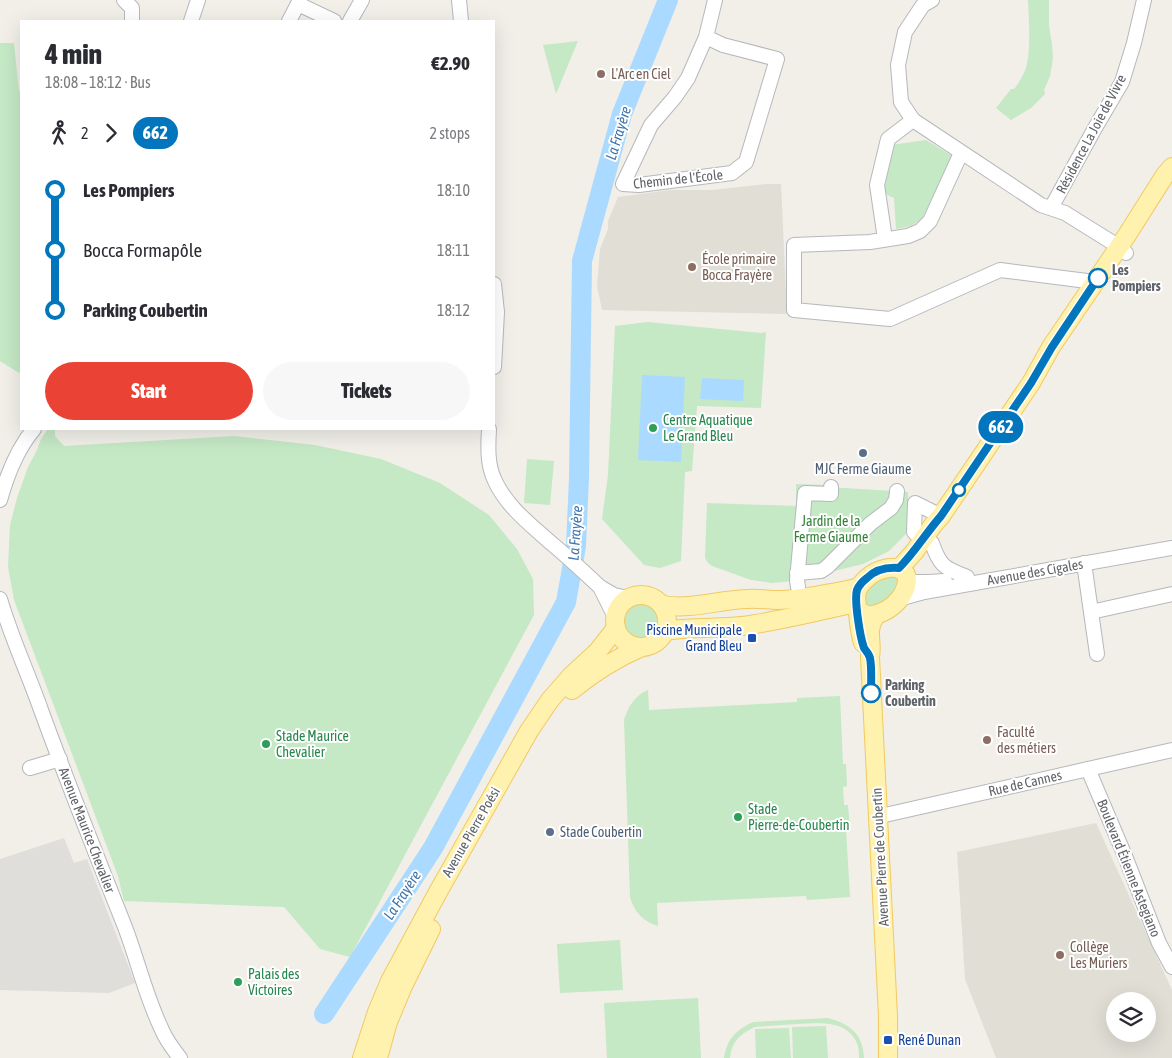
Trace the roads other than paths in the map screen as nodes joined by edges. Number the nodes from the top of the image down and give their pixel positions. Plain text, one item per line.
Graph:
1 (124, 0) edge
2 (362, 0) edge
3 (459, 0) edge
4 (716, 0) edge
5 (932, 0) edge
6 (1144, 0) edge
7 (198, 2) edge
8 (299, 2) edge
9 (132, 20) edge
10 (191, 20) edge
11 (290, 20) edge
12 (332, 20) edge
13 (351, 20) edge
14 (461, 20) edge
15 (706, 37) junction
16 (913, 120) junction
17 (961, 153) junction
18 (1172, 167) edge
19 (1172, 180) edge
20 (1051, 208) junction
21 (885, 239) junction
22 (1123, 250) junction
23 (1096, 282) junction
24 (495, 293) edge
25 (495, 349) edge
26 (33, 430) edge
27 (490, 430) edge
28 (831, 487) dead end
29 (897, 491) dead end
30 (0, 500) edge
31 (941, 516) junction
32 (1172, 540) edge
33 (927, 542) junction
34 (1172, 548) edge
35 (1084, 563) junction
36 (797, 573) junction
37 (904, 576) junction
38 (967, 577) junction
39 (594, 582) junction
40 (798, 587) dead end
41 (1172, 594) edge
42 (628, 598) junction
43 (0, 599) edge
44 (900, 599) junction
45 (858, 600) junction
46 (662, 605) junction
47 (1091, 612) junction
48 (876, 615) junction
49 (802, 616) junction
50 (615, 623) junction
51 (666, 631) junction
52 (860, 631) junction
53 (642, 647) junction
54 (1097, 654) dead end
55 (870, 657) junction
56 (1172, 750) edge
57 (60, 759) junction
58 (30, 768) dead end
59 (1088, 769) junction
60 (877, 816) junction
61 (1172, 967) edge
62 (180, 1058) edge
63 (362, 1058) edge
64 (378, 1058) edge
65 (888, 1058) edge

1 - 9 street
2 - 13 street
3 - 14 street
4 - 15 street, Chemin de l'École
5 - 16 street, Résidence La Joie de Vivre
6 - 20 street, Résidence La Joie de Vivre
7 - 10 street
8 - 11 street
8 - 12 street
15 - 15 street, Chemin de l'École
16 - 17 street, Résidence La Joie de Vivre
16 - 21 street
17 - 20 street, Résidence La Joie de Vivre
17 - 21 street
18 - 22 main road
19 - 22 main road
20 - 22 street, Résidence La Joie de Vivre
21 - 23 street
22 - 23 main road
22 - 33 main road
23 - 31 main road
24 - 25 street
26 - 30 street
27 - 39 street
28 - 36 street
29 - 36 street
31 - 33 main road
31 - 33 street
32 - 38 street, Avenue des Cigales
33 - 37 main road
33 - 38 street, Avenue des Cigales
34 - 35 street, Avenue des Cigales
35 - 44 street, Avenue des Cigales
35 - 47 street
36 - 40 street
37 - 38 street, Avenue des Cigales
37 - 44 main road
37 - 45 main road
39 - 42 street
39 - 50 street
41 - 47 street
42 - 46 main road
42 - 50 main road
43 - 57 street, Avenue Maurice Chevalier
44 - 48 main road
45 - 46 main road
45 - 48 main road
45 - 49 main road
45 - 52 main road, Avenue Pierre de Coubertin
46 - 51 main road
47 - 54 street
48 - 55 main road, Avenue Pierre de Coubertin
49 - 51 main road
49 - 52 main road
50 - 53 main road
50 - 63 main road, Avenue Pierre Poési
51 - 53 main road
52 - 55 main road, Avenue Pierre de Coubertin
53 - 64 main road, Avenue Pierre Poési
55 - 60 main road, Avenue Pierre de Coubertin
56 - 59 street, Rue de Cannes
57 - 58 street
57 - 62 street, Avenue Maurice Chevalier
59 - 60 street, Rue de Cannes
59 - 61 street, Boulevard Étienne Astegiano
60 - 65 main road, Avenue Pierre de Coubertin

